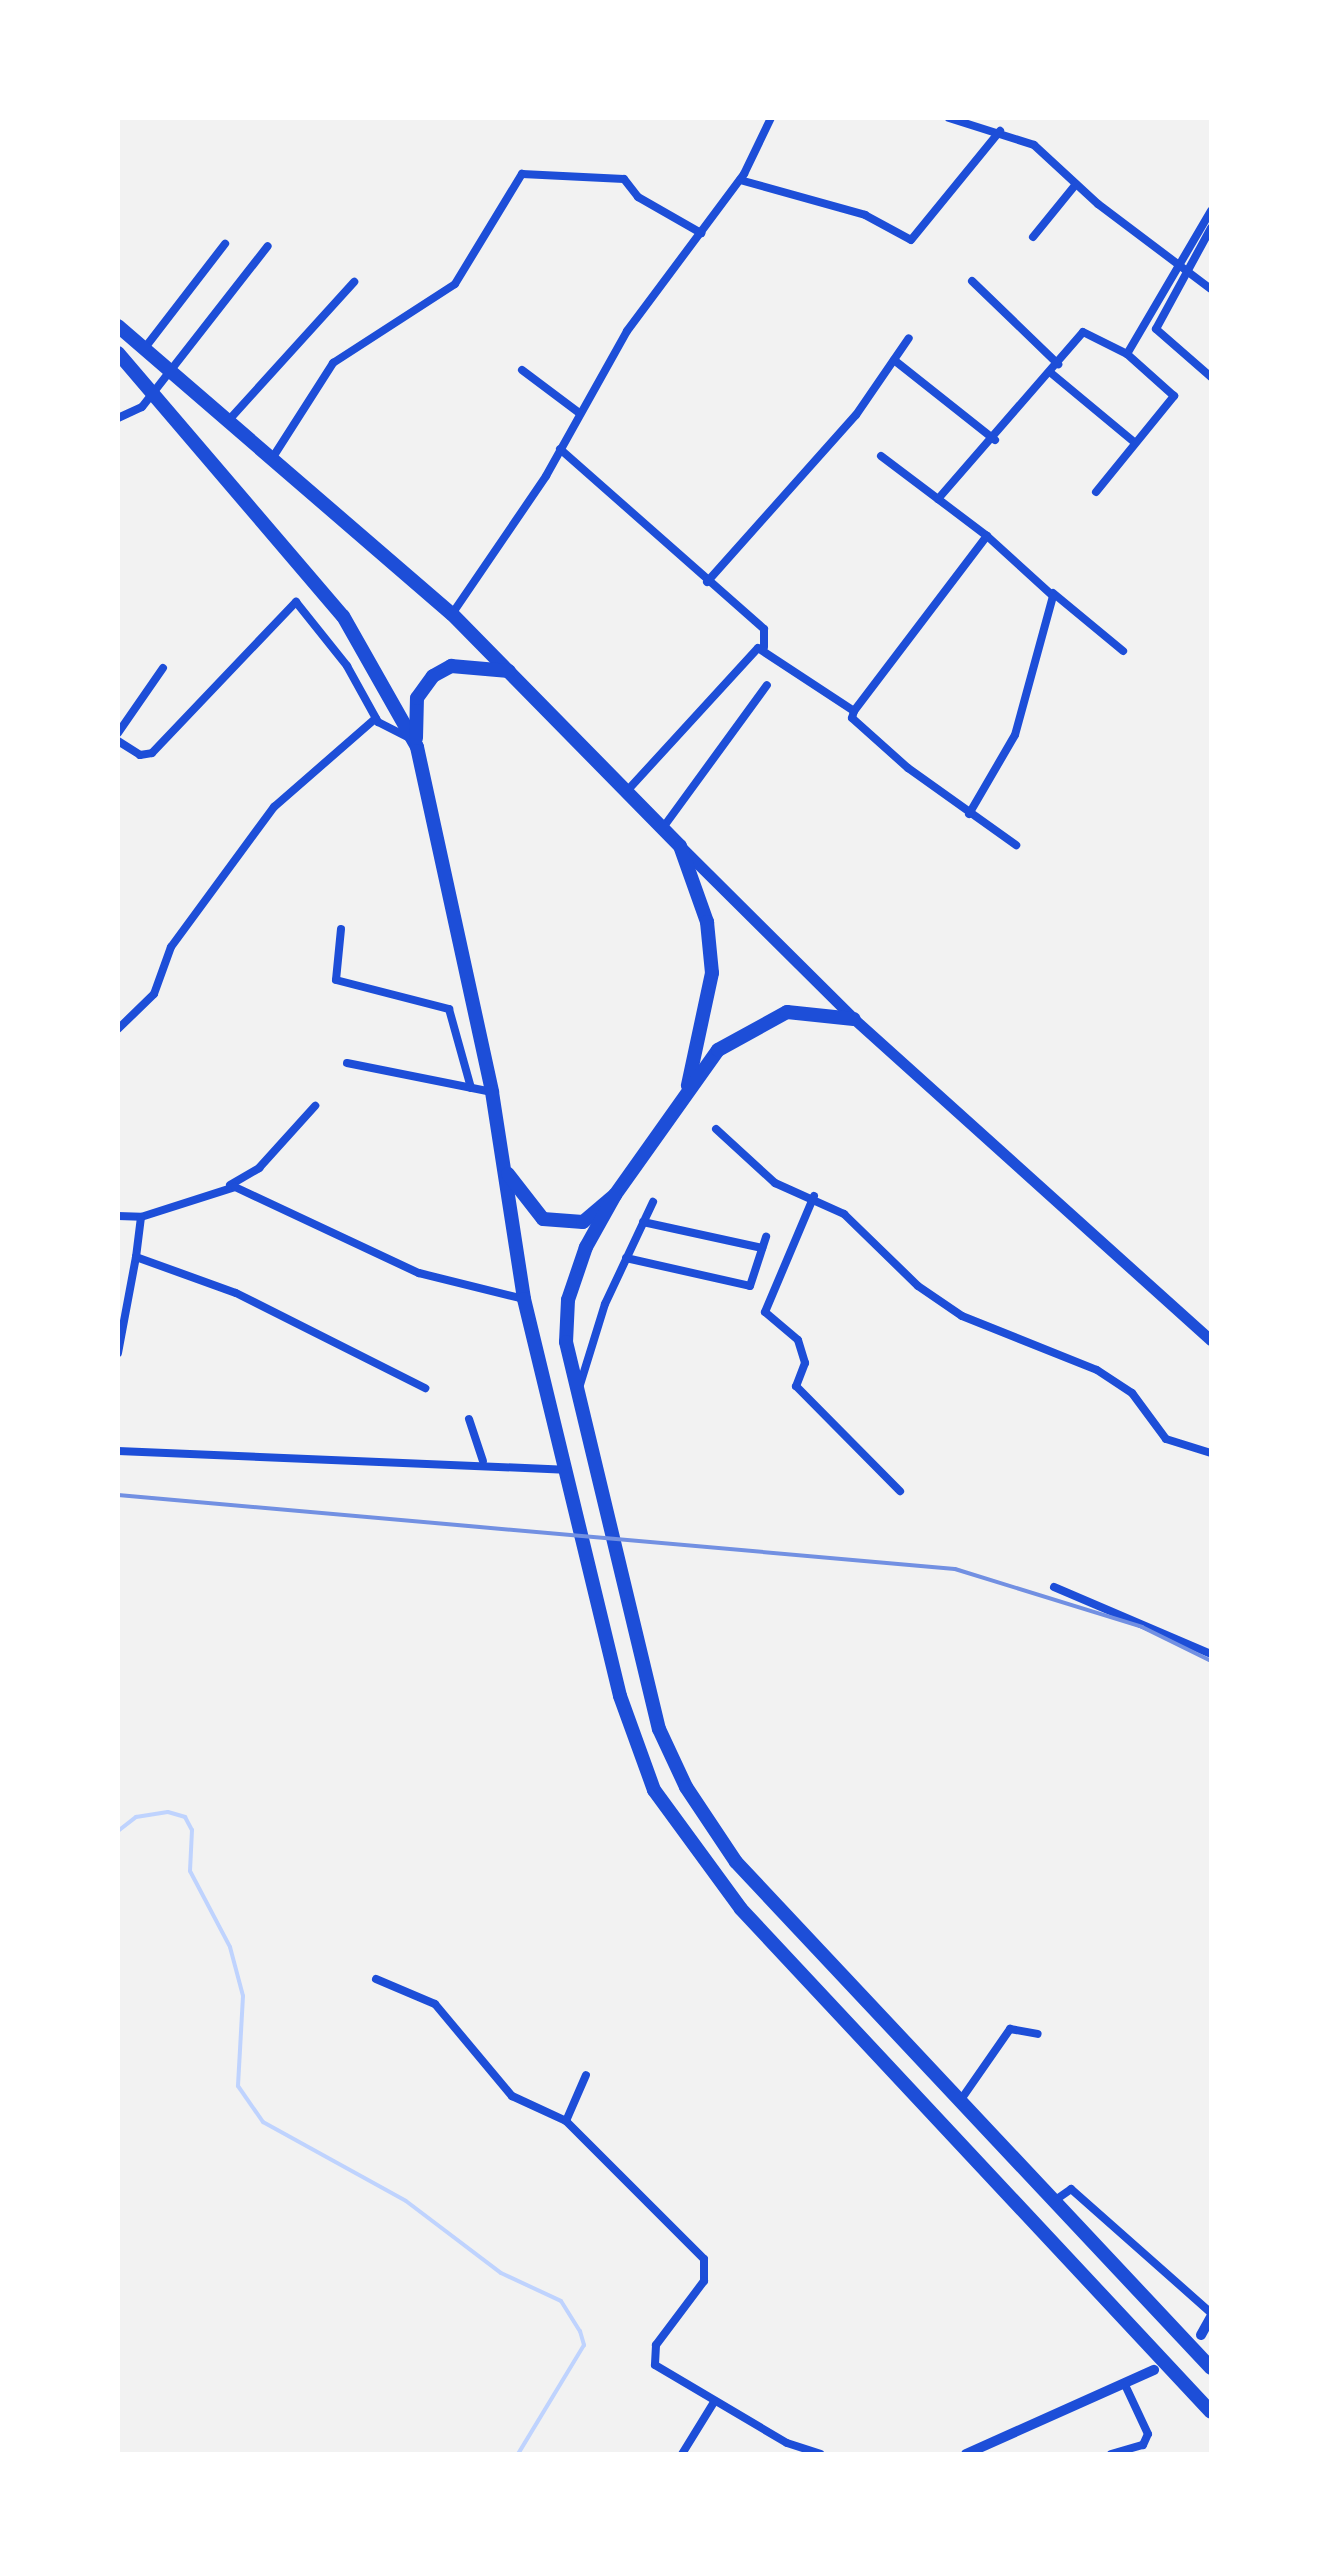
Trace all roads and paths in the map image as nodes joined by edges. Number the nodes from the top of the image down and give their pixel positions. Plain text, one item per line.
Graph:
1 (771, 118) edge
2 (949, 118) edge
3 (1000, 131) junction
4 (740, 180) junction
5 (1076, 184) junction
6 (1211, 211) edge
7 (1211, 228) edge
8 (701, 233) junction
9 (1033, 237) dead end
10 (225, 244) dead end
11 (268, 246) dead end
12 (1184, 268) junction
13 (972, 281) dead end
14 (354, 282) dead end
15 (1211, 289) edge
16 (118, 326) edge
17 (909, 338) dead end
18 (144, 349) junction
19 (118, 353) edge
20 (1127, 354) junction
21 (894, 360) junction
22 (1058, 364) junction
23 (522, 370) dead end
24 (172, 372) junction
25 (1051, 373) junction
26 (1211, 377) edge
27 (152, 394) junction
28 (578, 412) junction
29 (118, 418) edge
30 (228, 421) junction
31 (995, 440) junction
32 (1134, 442) junction
33 (560, 449) junction
34 (881, 456) dead end
35 (273, 457) junction
36 (1096, 492) dead end
37 (938, 499) junction
38 (987, 536) junction
39 (707, 582) junction
40 (1053, 593) junction
41 (452, 614) junction
42 (764, 647) junction
43 (1123, 651) dead end
44 (163, 668) dead end
45 (509, 671) junction
46 (767, 685) dead end
47 (854, 711) junction
48 (376, 718) junction
49 (118, 733) edge
50 (118, 741) edge
51 (415, 743) junction
52 (626, 792) junction
53 (969, 814) junction
54 (662, 829) junction
55 (1016, 845) dead end
56 (680, 846) junction
57 (341, 929) dead end
58 (854, 1019) junction
59 (118, 1029) edge
60 (347, 1063) dead end
61 (688, 1085) junction
62 (471, 1088) junction
63 (492, 1092) junction
64 (315, 1106) dead end
65 (716, 1129) dead end
66 (504, 1167) junction
67 (226, 1188) junction
68 (615, 1195) junction
69 (814, 1196) junction
70 (653, 1202) dead end
71 (118, 1216) edge
72 (141, 1217) junction
73 (643, 1222) junction
74 (766, 1237) dead end
75 (762, 1248) junction
76 (136, 1257) junction
77 (626, 1258) junction
78 (524, 1299) junction
79 (1211, 1340) edge
80 (118, 1353) edge
81 (425, 1388) dead end
82 (575, 1400) junction
83 (469, 1419) dead end
84 (118, 1451) edge
85 (1211, 1453) edge
86 (483, 1461) junction
87 (565, 1470) junction
88 (900, 1491) dead end
89 (1054, 1587) dead end
90 (1211, 1654) edge
91 (376, 1979) dead end
92 (1038, 2034) dead end
93 (586, 2075) dead end
94 (960, 2101) junction
95 (566, 2121) junction
96 (1054, 2201) junction
97 (1211, 2315) edge
98 (1201, 2335) dead end
99 (1211, 2368) edge
100 (1154, 2370) dead end
101 (1126, 2387) junction
102 (714, 2402) junction
103 (1211, 2412) edge
104 (682, 2454) edge
105 (820, 2454) edge
106 (966, 2454) edge
107 (1111, 2454) edge

1 - 4 street
2 - 3 street
3 - 4 street
3 - 5 street
4 - 8 street
5 - 9 street
5 - 12 street
6 - 12 street
7 - 12 street
8 - 28 street
8 - 35 street
10 - 18 street
11 - 24 street
12 - 15 street
12 - 20 street
12 - 26 street
13 - 22 street
14 - 30 street
16 - 18 highway
17 - 21 street
18 - 24 highway
19 - 27 highway
20 - 22 street
20 - 32 street
21 - 31 street
21 - 39 street
22 - 25 street
23 - 28 street
24 - 27 street
24 - 30 highway
25 - 31 street
25 - 32 street
27 - 29 street
27 - 51 highway
28 - 33 street
30 - 35 highway
31 - 37 street
32 - 36 street
33 - 39 street
33 - 41 street
34 - 37 street
35 - 41 highway
37 - 38 street
38 - 40 street
38 - 47 street
39 - 42 street
40 - 43 street
40 - 53 street
41 - 45 highway
42 - 47 street
42 - 52 street
44 - 49 street
45 - 51 highway
45 - 52 highway
46 - 54 street
47 - 53 street
48 - 50 street
48 - 51 street
48 - 59 street
51 - 63 highway
52 - 54 highway
53 - 55 street
54 - 56 highway
56 - 58 main road
56 - 61 highway
57 - 62 street
58 - 61 highway
58 - 79 main road
60 - 62 street
61 - 68 highway
62 - 63 street
63 - 66 highway
64 - 67 street
65 - 69 street
66 - 68 highway
66 - 78 highway
67 - 72 street
67 - 78 street
68 - 82 highway
69 - 85 street
69 - 88 street
70 - 73 street
71 - 72 street
72 - 76 street
73 - 75 street
73 - 77 street
74 - 75 street
75 - 77 street
76 - 80 street
76 - 81 street
77 - 82 street
78 - 87 highway
82 - 94 highway
83 - 86 street
84 - 86 street
86 - 87 street
87 - 103 highway
89 - 90 street
91 - 95 street
92 - 94 street
93 - 95 street
94 - 96 highway
95 - 102 street
96 - 97 street
96 - 99 highway
97 - 98 street
100 - 101 street
101 - 106 street
101 - 107 street
102 - 104 street
102 - 105 street

